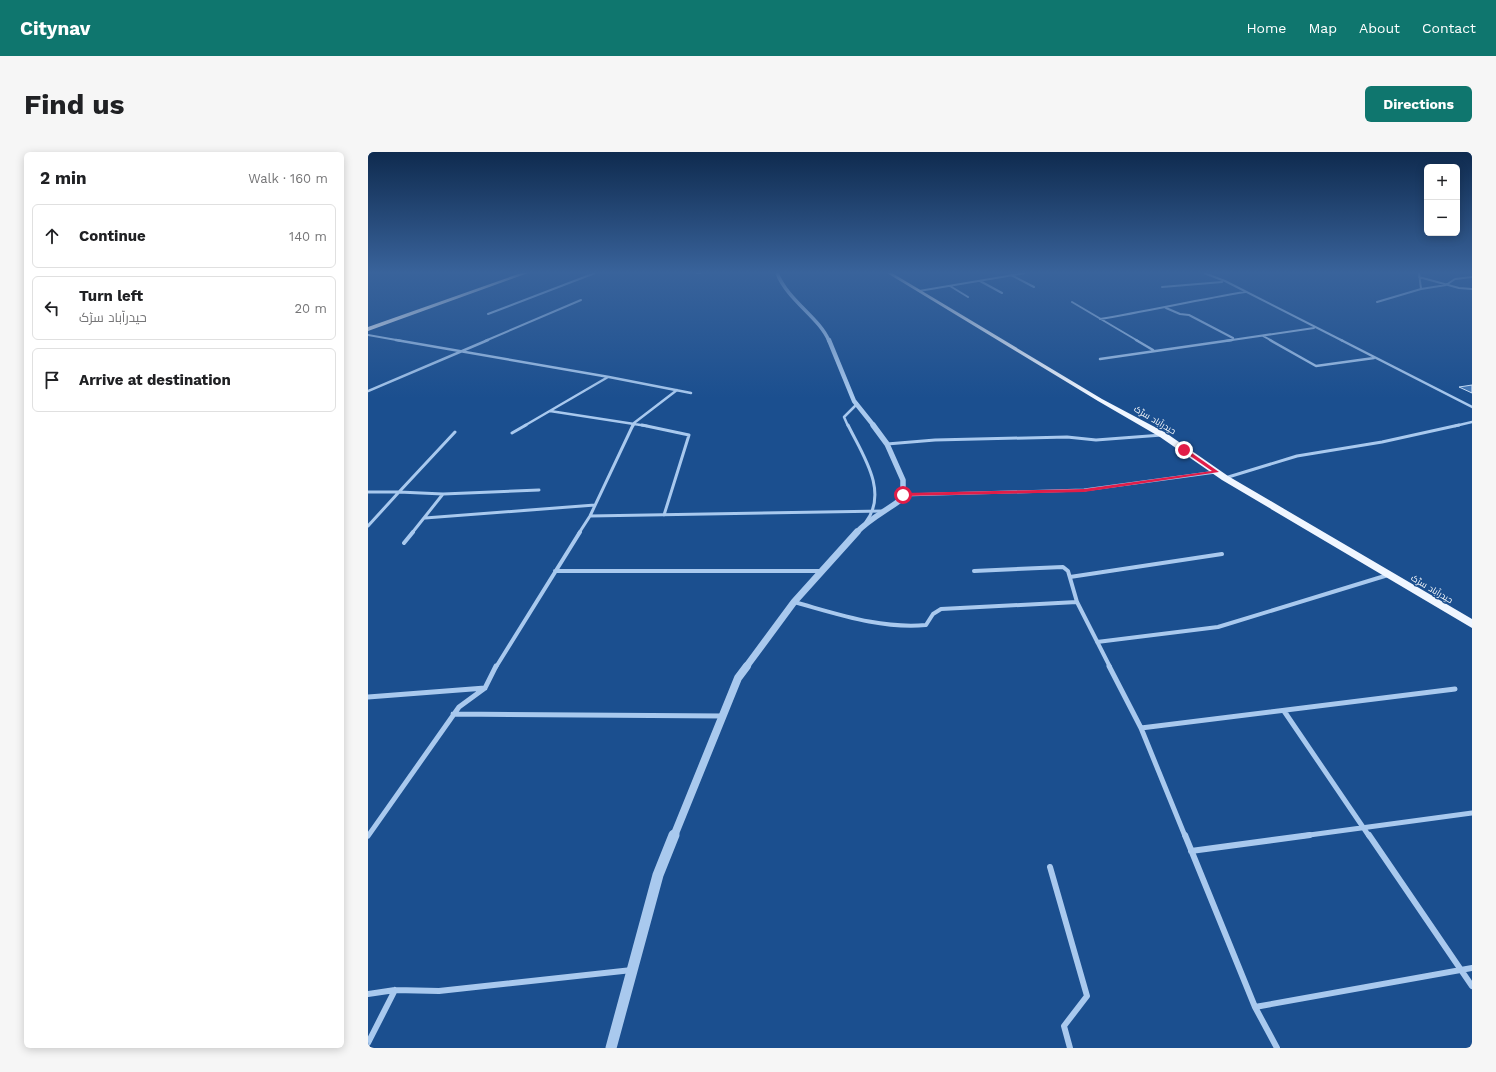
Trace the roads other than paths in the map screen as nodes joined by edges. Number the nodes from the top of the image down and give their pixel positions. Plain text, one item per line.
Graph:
1 (408, 315) edge
2 (546, 315) edge
3 (808, 315) edge
4 (959, 315) edge
5 (1093, 315) edge
6 (1125, 315) edge
7 (1184, 315) edge
8 (1290, 315) edge
9 (1100, 319) junction
10 (1314, 327) junction
11 (368, 329) edge
12 (368, 335) edge
13 (1262, 335) junction
14 (1233, 338) junction
15 (461, 351) junction
16 (1153, 351) junction
17 (1374, 358) junction
18 (1100, 359) dead end
19 (609, 377) junction
20 (677, 390) junction
21 (368, 391) edge
22 (691, 393) dead end
23 (857, 404) junction
24 (1472, 407) edge
25 (550, 411) junction
26 (1472, 422) edge
27 (634, 423) junction
28 (455, 432) dead end
29 (512, 433) dead end
30 (1163, 435) junction
31 (887, 444) junction
32 (1217, 472) junction
33 (1226, 478) junction
34 (539, 490) dead end
35 (368, 492) edge
36 (399, 492) junction
37 (443, 494) junction
38 (903, 495) junction
39 (595, 505) junction
40 (888, 510) junction
41 (873, 511) junction
42 (664, 515) junction
43 (590, 516) junction
44 (425, 518) junction
45 (866, 522) junction
46 (368, 526) edge
47 (404, 543) dead end
48 (1222, 554) dead end
49 (555, 571) junction
50 (822, 571) junction
51 (974, 571) dead end
52 (1390, 574) junction
53 (1070, 577) junction
54 (794, 602) junction
55 (1077, 602) junction
56 (1472, 624) edge
57 (1098, 642) junction
58 (485, 688) junction
59 (1455, 689) dead end
60 (368, 697) edge
61 (1284, 711) junction
62 (453, 714) junction
63 (723, 716) junction
64 (1141, 728) junction
65 (1472, 813) edge
66 (1364, 828) junction
67 (368, 836) edge
68 (1190, 851) junction
69 (1050, 868) dead end
70 (1472, 968) edge
71 (632, 970) junction
72 (1462, 970) junction
73 (1472, 986) edge
74 (395, 990) junction
75 (368, 994) edge
76 (1255, 1007) junction
77 (368, 1043) edge
78 (611, 1048) edge
79 (1070, 1048) edge
80 (1277, 1048) edge

1 - 11 highway
2 - 15 street
3 - 23 street
4 - 30 main road, حیدرآباد سڑک
5 - 9 street
6 - 9 street
7 - 14 street
8 - 10 street
9 - 16 street
10 - 13 street
10 - 17 street
12 - 15 street
13 - 14 street
13 - 17 street
14 - 16 street
15 - 19 street
15 - 21 street
16 - 18 street
17 - 24 street
19 - 20 street
19 - 25 street
20 - 22 street
20 - 27 street
23 - 31 street
23 - 41 street
25 - 27 street
25 - 29 street
26 - 33 street
27 - 39 street
27 - 42 street
28 - 36 street
30 - 31 street
30 - 32 main road, حیدرآباد سڑک
31 - 38 street
32 - 33 main road, حیدرآباد سڑک
32 - 38 street
33 - 52 main road, حیدرآباد سڑک
34 - 37 street
35 - 36 street
36 - 37 street
36 - 46 street
37 - 44 street
38 - 40 street
39 - 43 street
39 - 44 street
40 - 41 street
40 - 45 street
41 - 42 street
41 - 45 street
42 - 43 street
43 - 49 street
44 - 47 street
45 - 50 street
48 - 53 street
49 - 50 street
49 - 58 street
50 - 54 street
51 - 53 street
52 - 56 main road, حیدرآباد سڑک
52 - 57 street
53 - 55 street
54 - 55 street
54 - 63 street
55 - 57 street
57 - 64 street
58 - 60 street
58 - 62 street
59 - 61 street
61 - 64 street
61 - 66 street
62 - 63 street
62 - 67 street
63 - 71 street
64 - 68 street
65 - 66 street
66 - 68 street
66 - 72 street
68 - 76 street
69 - 79 street
70 - 72 street
71 - 74 street
71 - 78 street
72 - 73 street
72 - 76 street
74 - 75 street
74 - 77 street
76 - 80 street

